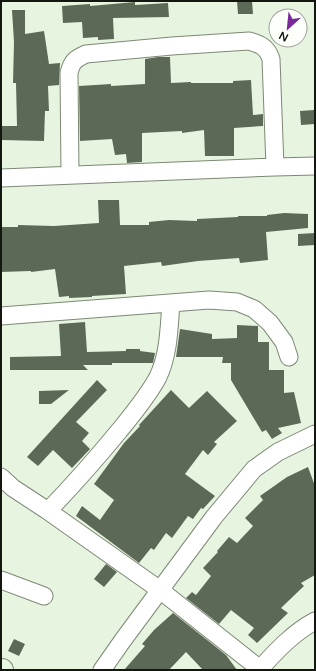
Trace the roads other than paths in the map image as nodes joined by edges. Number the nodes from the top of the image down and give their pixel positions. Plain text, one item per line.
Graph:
1 (315, 166) edge
2 (275, 167) junction
3 (70, 174) junction
4 (1, 178) edge
5 (171, 303) junction
6 (1, 316) edge
7 (289, 357) dead end
8 (315, 434) edge
9 (1, 477) edge
10 (48, 511) junction
11 (1, 580) edge
12 (160, 590) junction
13 (44, 596) dead end
14 (315, 621) edge
15 (260, 669) edge
16 (102, 670) edge

1 - 2 street
2 - 3 street
2 - 3 street
3 - 4 street
5 - 6 street
5 - 7 street
5 - 10 street
8 - 12 street
9 - 10 street
10 - 12 street
11 - 13 street
12 - 15 street
12 - 16 street
14 - 15 street

